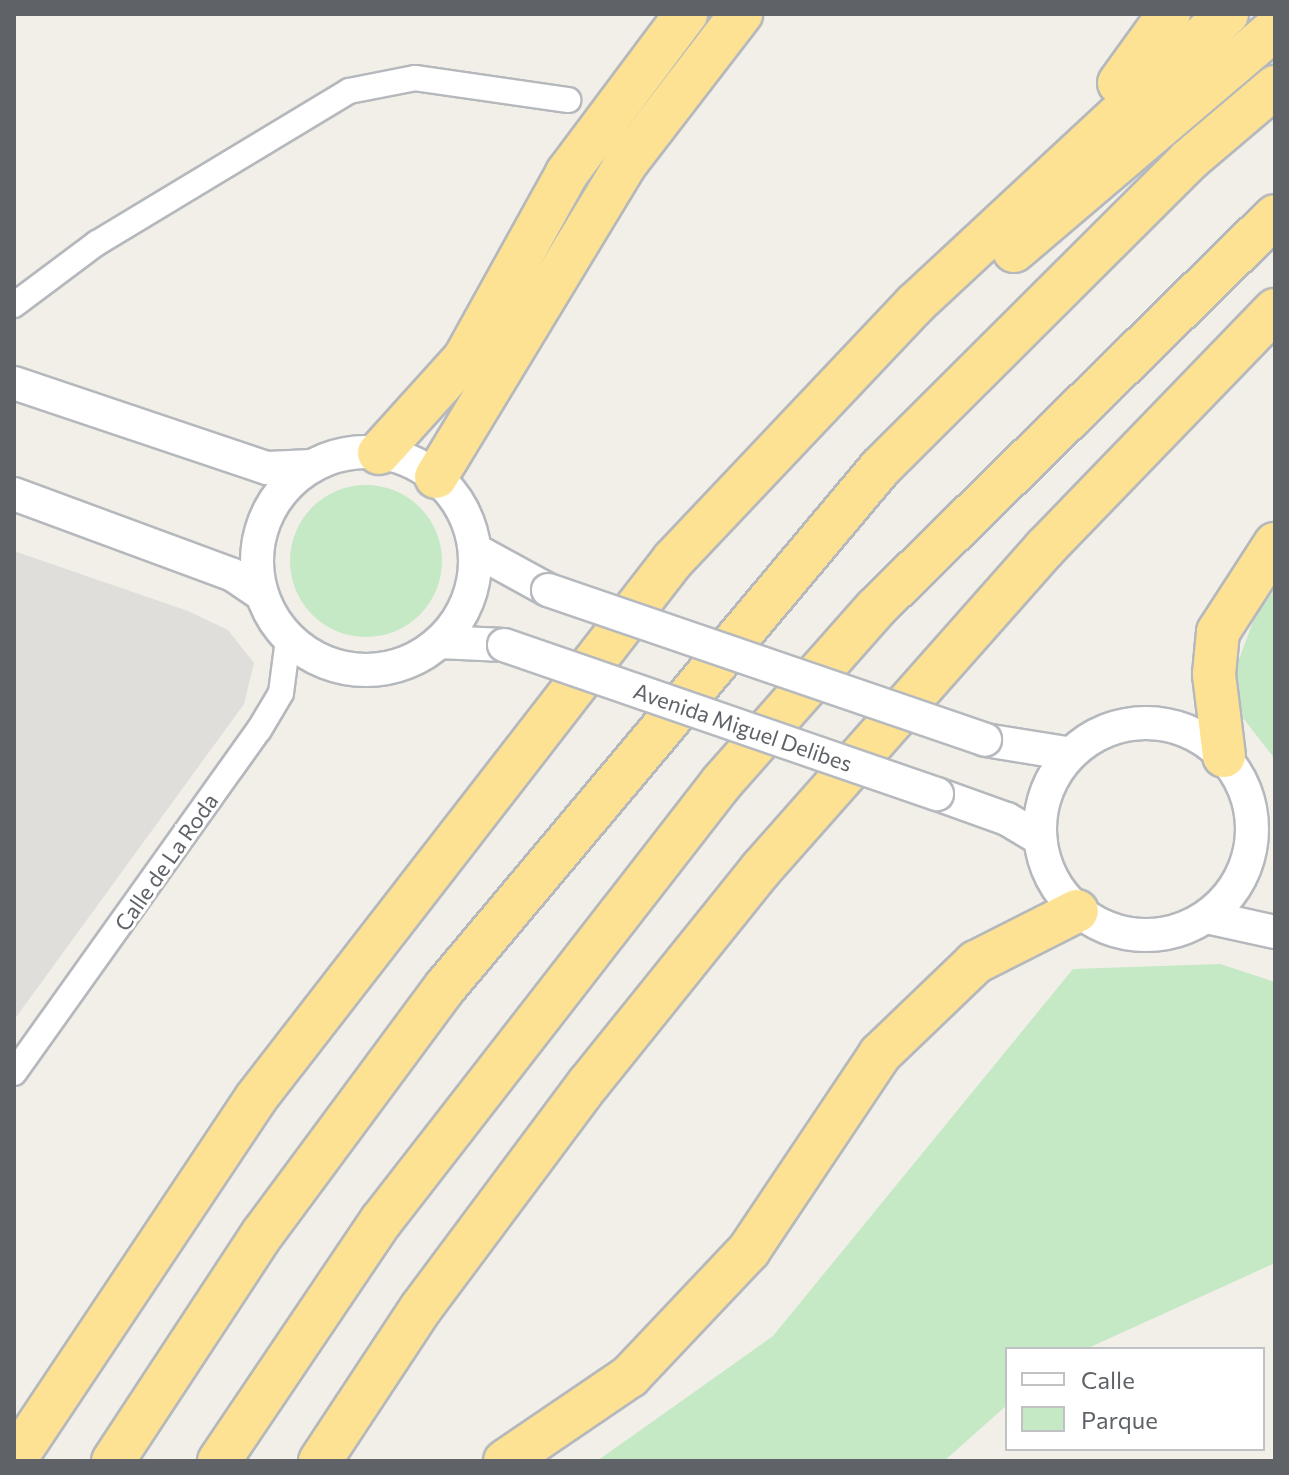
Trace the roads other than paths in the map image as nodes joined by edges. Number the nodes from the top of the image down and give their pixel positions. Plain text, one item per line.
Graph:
1 (686, 14) edge
2 (741, 14) edge
3 (1169, 14) edge
4 (1227, 14) edge
5 (1275, 29) edge
6 (1275, 87) edge
7 (568, 100) dead end
8 (1275, 216) edge
9 (915, 304) junction
10 (14, 305) edge
11 (1271, 316) edge
12 (14, 383) edge
13 (379, 453) junction
14 (312, 466) junction
15 (436, 477) junction
16 (14, 494) edge
17 (1275, 544) edge
18 (475, 550) junction
19 (260, 593) junction
20 (288, 639) junction
21 (439, 642) junction
22 (1071, 754) junction
23 (1224, 756) junction
24 (514, 762) junction
25 (1262, 810) edge
26 (1040, 839) junction
27 (1077, 911) junction
28 (1207, 917) junction
29 (1275, 932) edge
30 (14, 1073) edge
31 (14, 1461) edge
32 (113, 1461) edge
33 (219, 1461) edge
34 (320, 1461) edge
35 (505, 1461) edge

1 - 13 highway
2 - 15 highway
3 - 9 highway
4 - 9 highway
5 - 24 highway
6 - 32 highway
7 - 10 street
8 - 33 highway
9 - 24 highway
11 - 34 highway
12 - 14 main road
13 - 14 main road
13 - 15 main road
14 - 19 main road
15 - 18 main road
16 - 19 main road
17 - 23 highway
18 - 21 main road
18 - 22 main road, bridge
19 - 20 main road
20 - 21 main road
20 - 30 street, Calle de La Roda
21 - 26 main road, Avenida Miguel Delibes, bridge
22 - 23 main road
22 - 26 main road
23 - 25 main road
24 - 31 highway
25 - 28 main road
26 - 27 main road
27 - 28 main road
27 - 35 highway
28 - 29 main road

